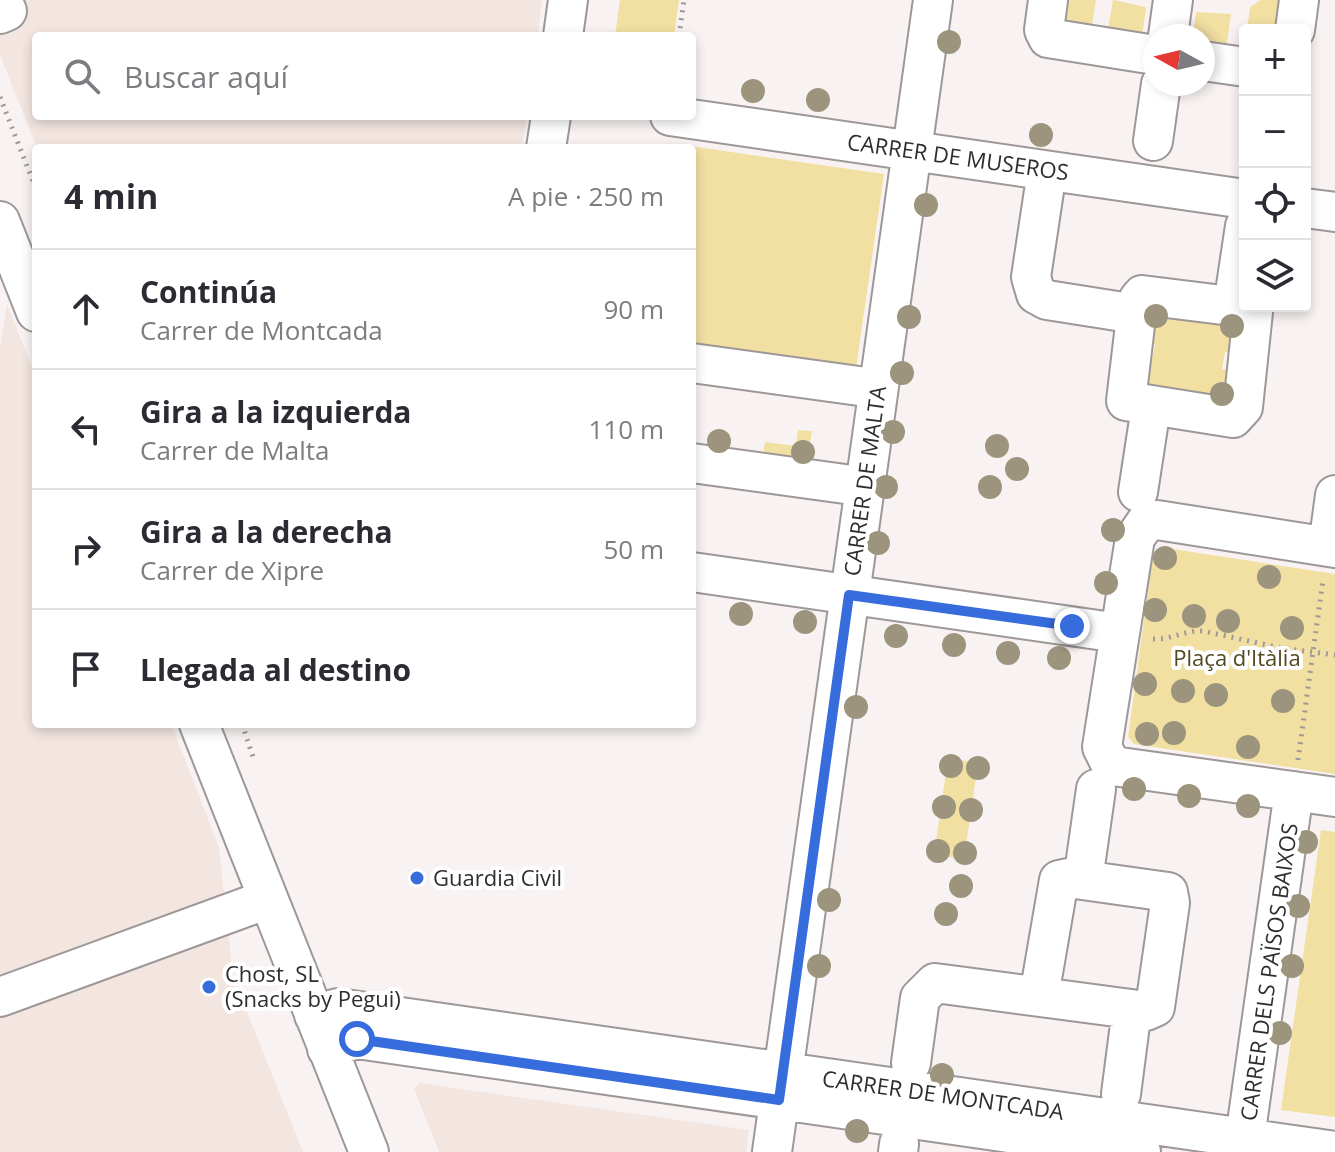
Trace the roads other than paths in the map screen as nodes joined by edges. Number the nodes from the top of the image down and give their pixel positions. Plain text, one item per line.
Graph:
1 (2, 0) edge
2 (568, 0) edge
3 (933, 0) edge
4 (1048, 0) edge
5 (1173, 0) edge
6 (1299, 0) edge
7 (0, 14) edge
8 (1170, 24) edge
9 (1296, 24) edge
10 (564, 32) edge
11 (1143, 53) edge
12 (1215, 63) edge
13 (1239, 66) edge
14 (1159, 96) edge
15 (550, 120) edge
16 (675, 135) edge
17 (1153, 141) dead end
18 (547, 144) edge
19 (912, 151) junction
20 (1044, 191) dead end
21 (1239, 198) edge
22 (1311, 209) edge
23 (1335, 212) edge
24 (0, 221) edge
25 (1243, 240) edge
26 (32, 302) edge
27 (1233, 306) junction
28 (1136, 314) junction
29 (696, 364) edge
30 (859, 386) dead end
31 (1151, 407) junction
32 (696, 464) edge
33 (845, 484) dead end
34 (1138, 492) dead end
35 (1335, 495) edge
36 (1329, 556) edge
37 (696, 573) edge
38 (849, 595) junction
39 (1132, 639) junction
40 (201, 728) edge
41 (1296, 780) junction
42 (1096, 789) dead end
43 (1335, 797) edge
44 (1083, 880) junction
45 (268, 899) junction
46 (1039, 996) junction
47 (0, 997) edge
48 (1132, 1009) junction
49 (321, 1032) junction
50 (911, 1063) dead end
51 (781, 1086) junction
52 (1121, 1094) dead end
53 (1244, 1145) edge
54 (1335, 1151) edge
55 (369, 1152) edge
56 (772, 1152) edge
57 (1141, 1152) edge

1 - 7 street
2 - 10 street
3 - 19 street, CARRER DE MALTA
4 - 11 street
5 - 8 street
6 - 9 street
12 - 13 street
14 - 17 street
15 - 18 street
16 - 19 street, CARRER DE MUSEROS
19 - 21 street, CARRER DE MUSEROS
19 - 38 street, CARRER DE MALTA
20 - 28 street
22 - 23 street
24 - 26 street
25 - 27 street
27 - 28 street
27 - 31 street
28 - 31 street
29 - 30 street
31 - 34 street
32 - 33 street
35 - 36 street
36 - 39 street
37 - 38 street
38 - 39 street
38 - 51 street, CARRER DE MALTA
39 - 41 street
40 - 45 street
41 - 43 street
41 - 53 street, CARRER DELS PAÏSOS BAIXOS
42 - 44 street
44 - 46 street
44 - 48 street
45 - 47 street
45 - 49 street
46 - 48 street
46 - 50 street
48 - 52 street
49 - 51 street, CARRER DE MONTCADA
49 - 55 street
51 - 53 street, CARRER DE MONTCADA
51 - 56 street, CARRER DE MALTA
51 - 57 street, CARRER DE MONTCADA
53 - 54 street, CARRER DE MONTCADA

